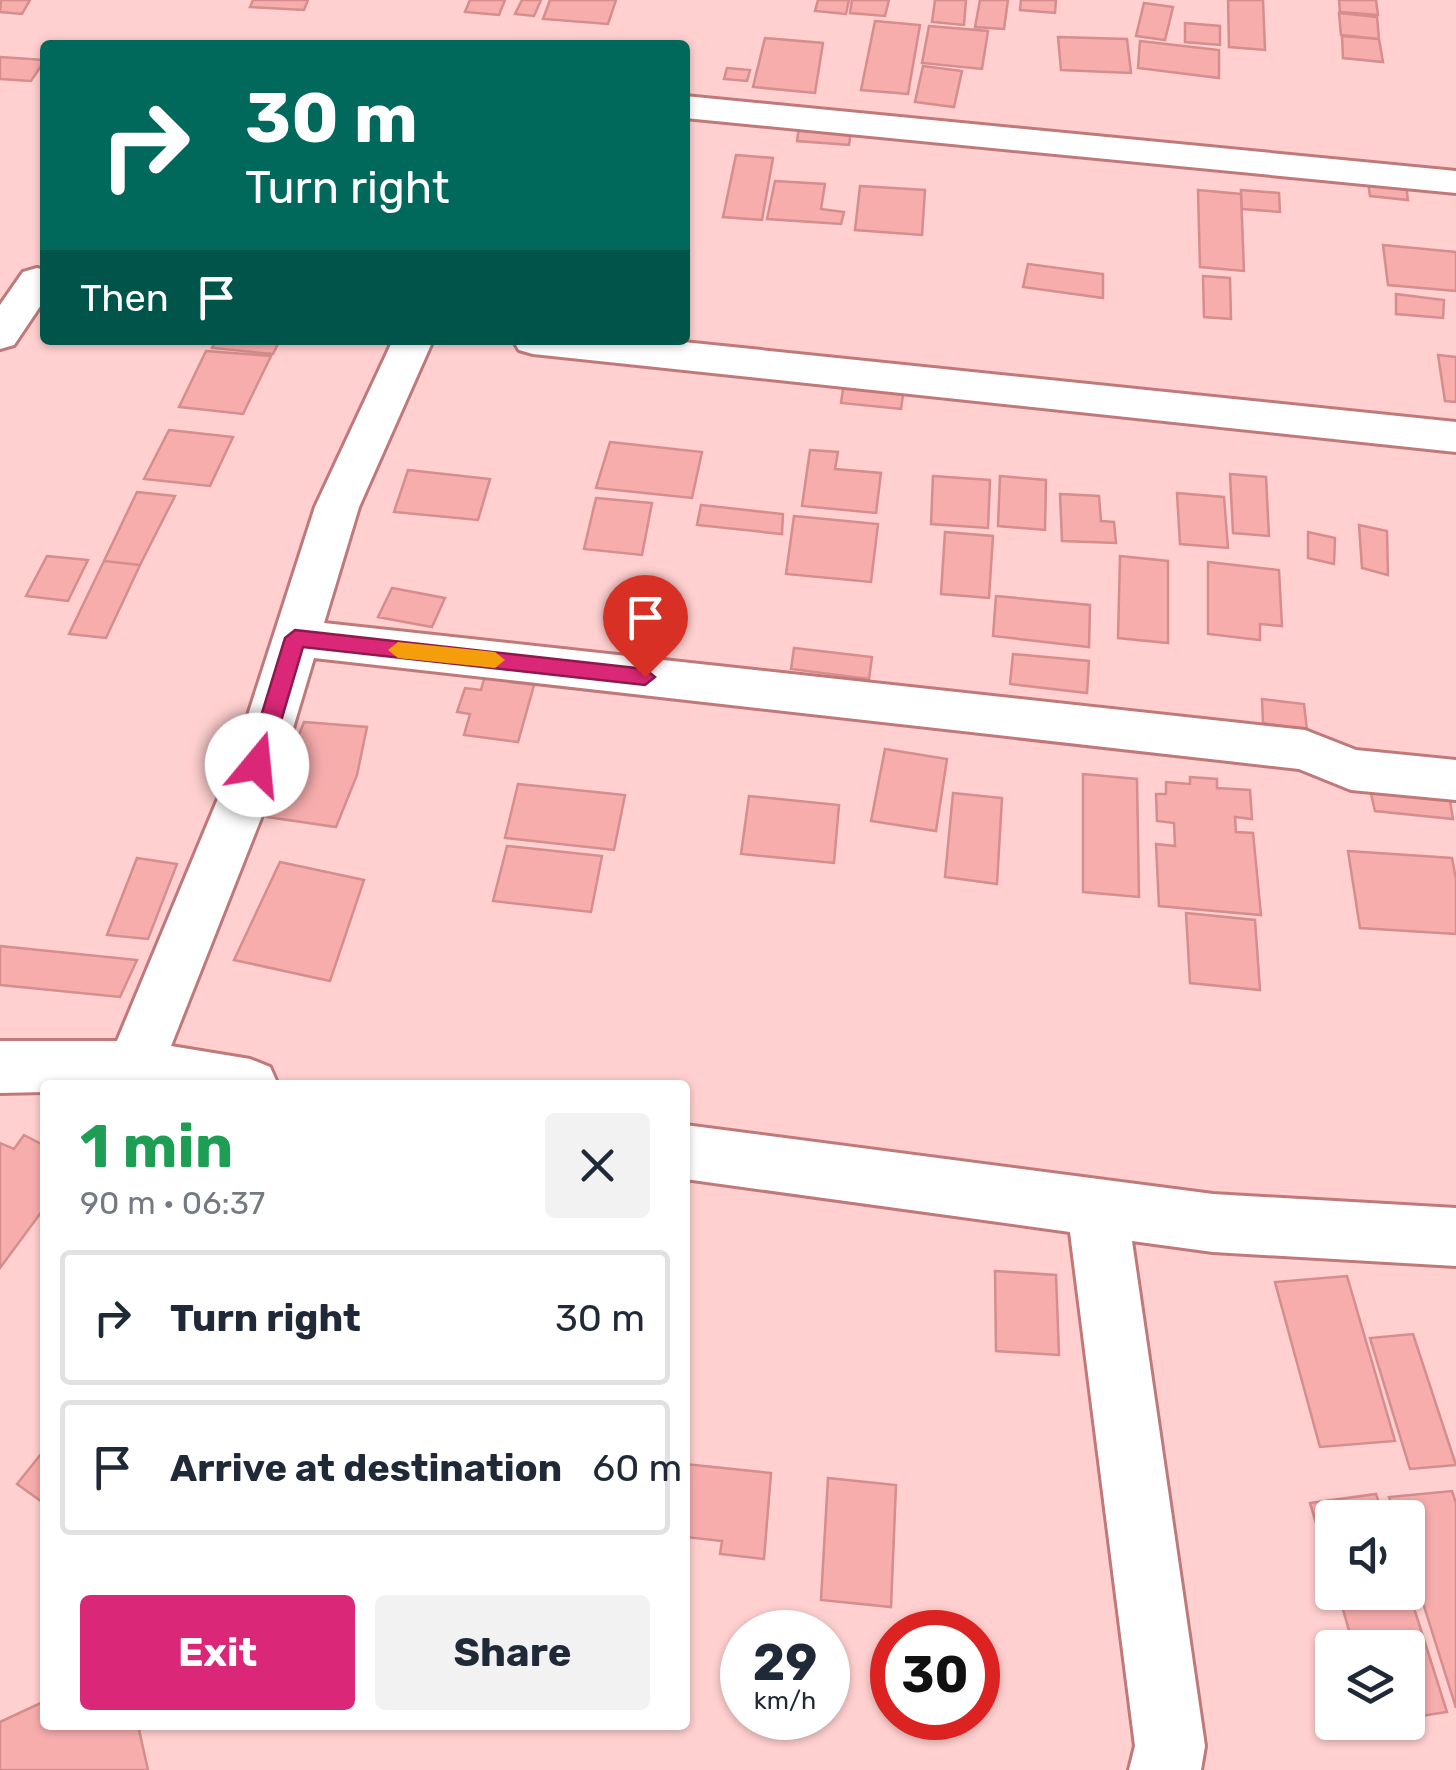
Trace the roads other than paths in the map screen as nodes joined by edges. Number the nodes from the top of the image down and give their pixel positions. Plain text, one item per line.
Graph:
1 (690, 108) edge
2 (1456, 182) edge
3 (37, 281) dead end
4 (0, 335) edge
5 (411, 345) edge
6 (581, 345) edge
7 (1456, 437) edge
8 (295, 638) junction
9 (1456, 780) edge
10 (135, 1066) junction
11 (0, 1067) edge
12 (220, 1080) edge
13 (690, 1153) edge
14 (1097, 1207) junction
15 (1456, 1237) edge
16 (1166, 1770) edge

1 - 2 street
3 - 4 street
5 - 8 street
6 - 7 street
8 - 9 street
8 - 10 street
10 - 11 street
10 - 12 street
13 - 14 street
14 - 15 street
14 - 16 street

